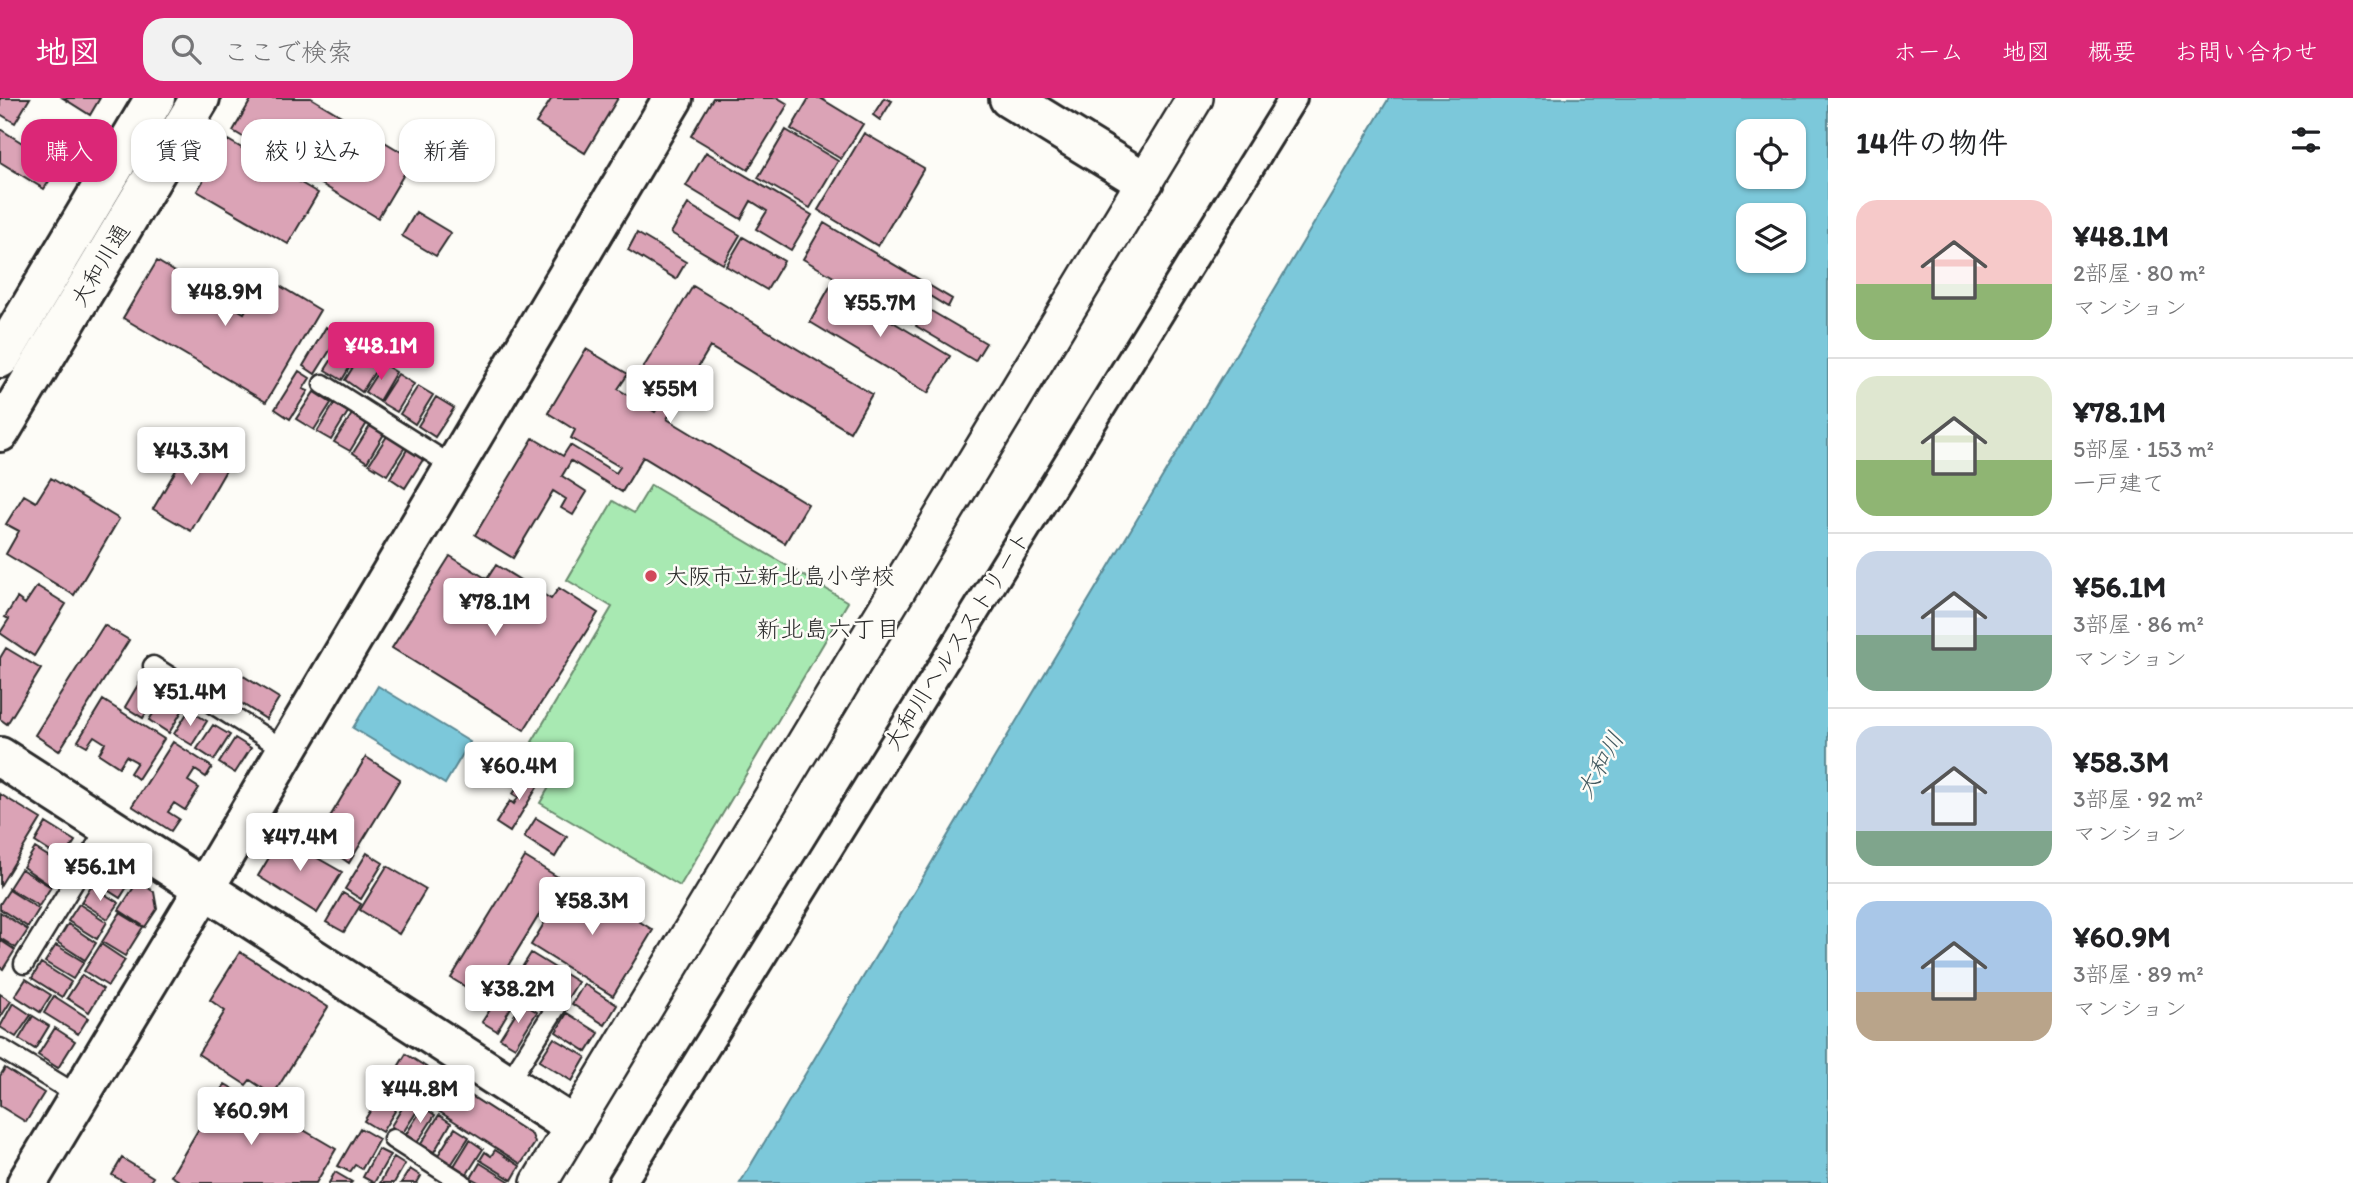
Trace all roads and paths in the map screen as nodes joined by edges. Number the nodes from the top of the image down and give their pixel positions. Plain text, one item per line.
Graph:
1 (155, 98) edge
2 (200, 98) edge
3 (673, 98) edge
4 (1009, 98) edge
5 (1195, 98) edge
6 (1293, 98) edge
7 (1144, 181) junction
8 (0, 358) edge
9 (323, 384) dead end
10 (0, 432) edge
11 (454, 467) junction
12 (153, 666) dead end
13 (285, 750) junction
14 (0, 757) edge
15 (108, 826) junction
16 (204, 889) junction
17 (23, 964) dead end
18 (557, 1006) dead end
19 (0, 1048) edge
20 (509, 1083) junction
21 (79, 1096) junction
22 (573, 1126) junction
23 (393, 1139) dead end
24 (27, 1183) edge
25 (462, 1183) edge
26 (539, 1183) edge
27 (622, 1183) edge

1 - 8 street, 大和川通
2 - 10 street, 大和川通
3 - 11 street
4 - 7 street
5 - 7 street
6 - 27 street, 大和川ヘルスストリート
7 - 22 street
9 - 11 lane
11 - 13 street
12 - 13 lane
13 - 16 street
14 - 15 street
15 - 16 street
15 - 17 lane
16 - 20 street
16 - 21 street
18 - 20 lane
19 - 21 lane
20 - 22 street
21 - 24 street
22 - 26 street
23 - 25 lane

